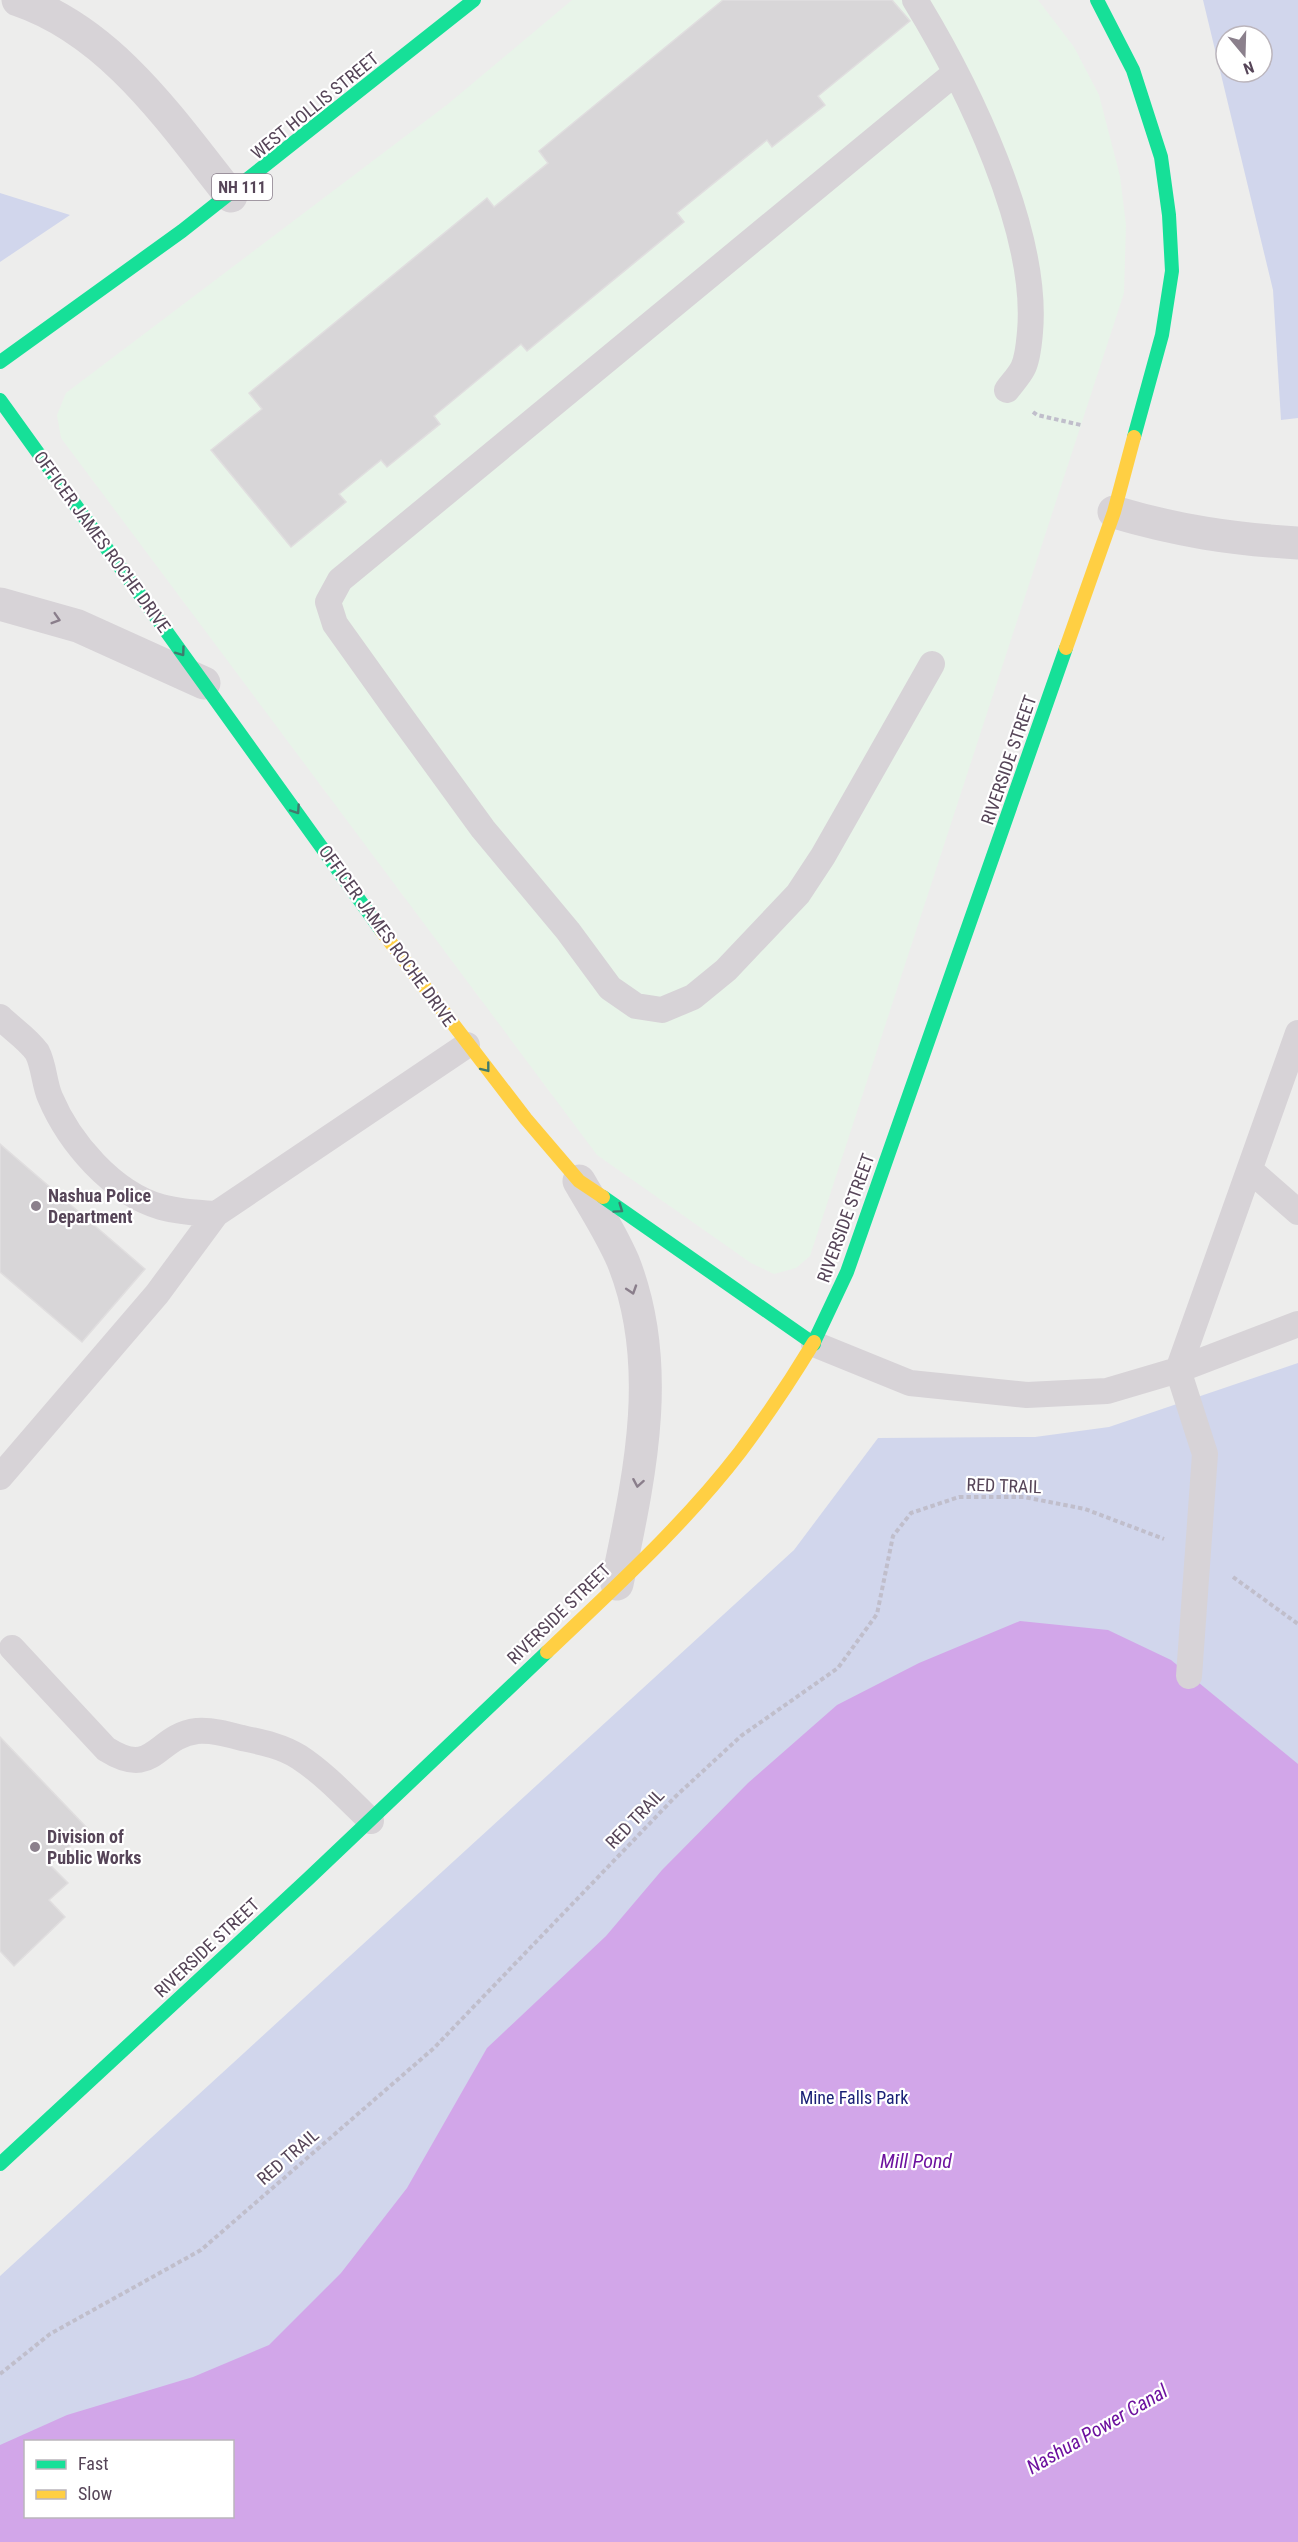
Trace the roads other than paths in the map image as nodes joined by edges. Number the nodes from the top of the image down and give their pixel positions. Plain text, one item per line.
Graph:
1 (18, 0) edge
2 (474, 0) edge
3 (915, 0) edge
4 (1097, 0) edge
5 (955, 73) junction
6 (231, 196) junction
7 (0, 362) edge
8 (1007, 390) road end
9 (0, 400) edge
10 (1114, 512) junction
11 (1298, 543) edge
12 (0, 604) edge
13 (932, 664) dead end
14 (204, 683) junction
15 (0, 1017) edge
16 (1298, 1033) edge
17 (467, 1045) junction
18 (1250, 1170) junction
19 (579, 1181) junction
20 (1298, 1212) edge
21 (216, 1214) junction
22 (1298, 1324) edge
23 (814, 1344) junction
24 (1178, 1370) junction
25 (0, 1477) edge
26 (617, 1584) junction
27 (12, 1648) dead end
28 (1189, 1676) dead end
29 (371, 1821) junction
30 (0, 2164) edge

1 - 6 street
2 - 6 street, WEST HOLLIS STREET / NH 111
3 - 5 lane
4 - 10 street, RIVERSIDE STREET
5 - 8 lane
5 - 13 lane
6 - 7 street, WEST HOLLIS STREET / NH 111
9 -> 14 street, OFFICER JAMES ROCHE DRIVE
10 - 11 street
10 - 23 street, RIVERSIDE STREET
12 -> 14 street, OFFICER JAMES ROCHE DRIVE
14 -> 17 street, OFFICER JAMES ROCHE DRIVE
15 - 21 lane
16 - 18 lane
17 -> 19 street, OFFICER JAMES ROCHE DRIVE
17 - 21 lane
18 - 20 lane
18 - 24 lane
19 -> 23 street, OFFICER JAMES ROCHE DRIVE
19 -> 26 street, OFFICER JAMES ROCHE DRIVE
21 - 25 lane
22 - 24 lane
23 - 24 lane
23 - 26 street, RIVERSIDE STREET
24 - 28 lane
26 - 29 street, RIVERSIDE STREET
27 - 29 lane
29 - 30 street, RIVERSIDE STREET

